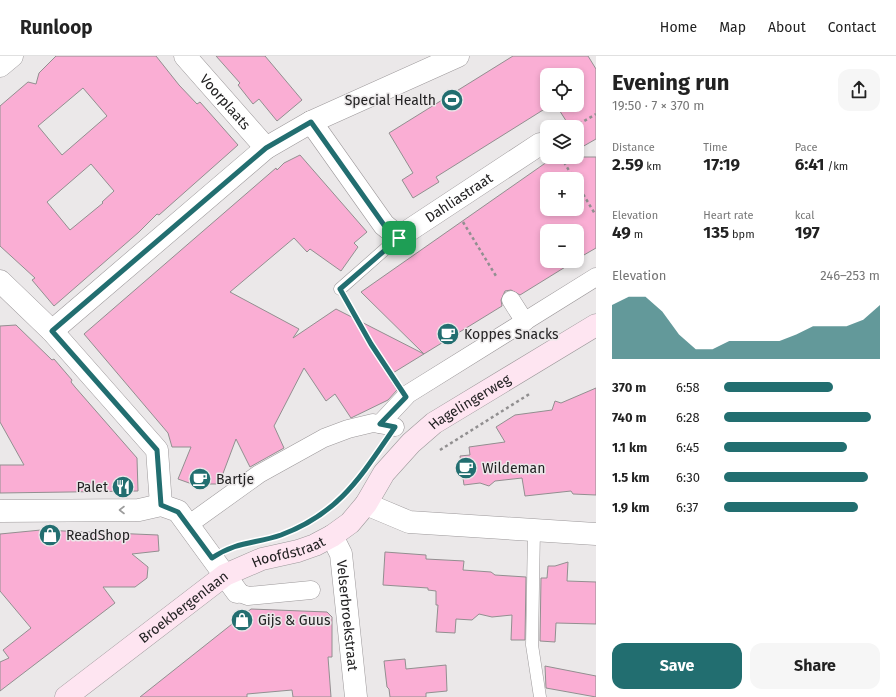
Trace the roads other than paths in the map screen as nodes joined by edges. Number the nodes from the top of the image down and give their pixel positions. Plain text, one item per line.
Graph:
1 (12, 56) edge
2 (185, 56) edge
3 (458, 56) edge
4 (0, 66) edge
5 (311, 122) junction
6 (540, 144) dead end
7 (266, 148) junction
8 (399, 238) junction
9 (596, 277) edge
10 (0, 281) edge
11 (340, 289) road end
12 (511, 300) dead end
13 (525, 322) junction
14 (596, 325) edge
15 (52, 331) junction
16 (366, 504) junction
17 (161, 505) junction
18 (0, 511) edge
19 (188, 525) junction
20 (534, 530) junction
21 (596, 534) edge
22 (332, 536) junction
23 (231, 584) junction
24 (311, 590) dead end
25 (66, 697) edge
26 (356, 697) edge
27 (540, 697) edge

1 - 4 street
2 - 7 street, Voorplaats
3 - 5 street
5 - 7 street
5 - 8 street
6 - 8 street, Dahliastraat
7 - 15 street
8 - 11 lane
9 - 13 street
10 - 15 street
12 - 13 street
13 - 19 street
14 - 16 main road, Hagelingerweg
15 - 17 street
16 - 20 street
16 - 22 main road, Hoofdstraat
17 -> 18 street
17 - 19 street
19 - 23 street
20 - 21 street
20 - 27 lane
22 - 23 main road, Hoofdstraat
22 - 26 street, Velserbroekstraat
23 - 24 street, Broekbergenlaan
23 - 25 main road, Broekbergenlaan

